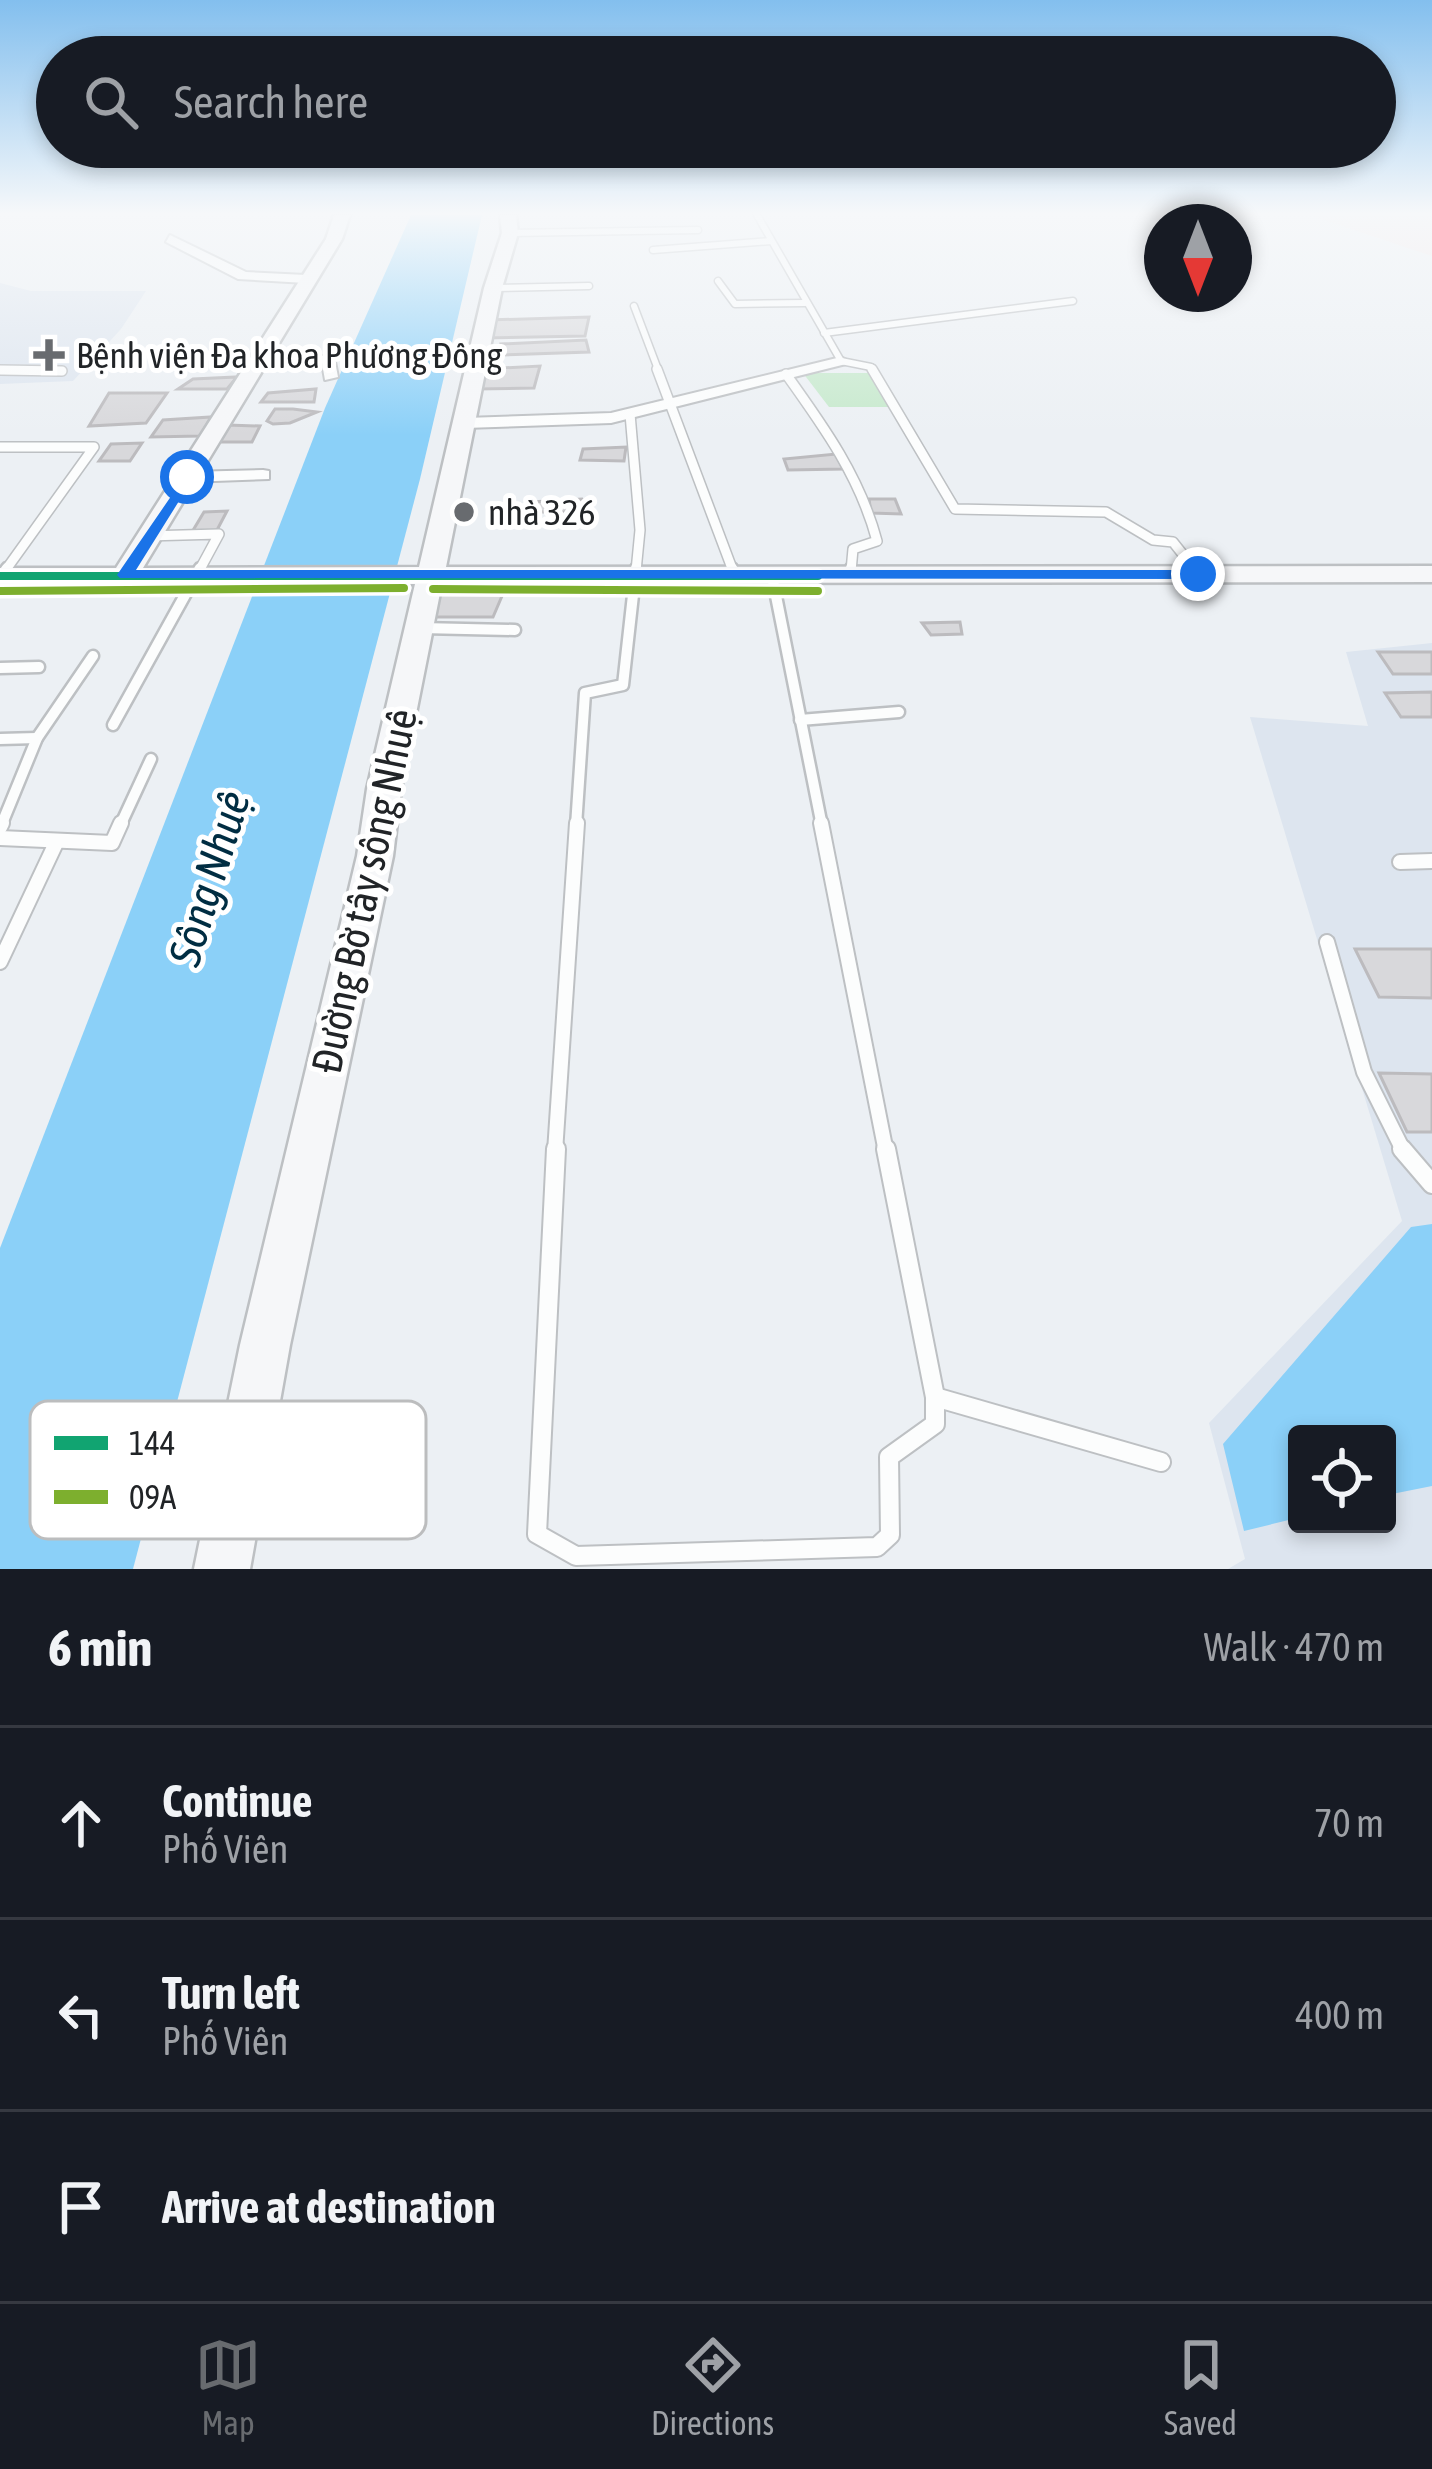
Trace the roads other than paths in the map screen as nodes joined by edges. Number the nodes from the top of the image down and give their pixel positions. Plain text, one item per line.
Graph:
1 (300, 288) edge
2 (493, 288) edge
3 (724, 288) edge
4 (798, 288) edge
5 (1073, 301) dead end
6 (806, 303) junction
7 (634, 306) dead end
8 (824, 333) junction
9 (258, 358) junction
10 (841, 362) junction
11 (0, 370) edge
12 (62, 370) dead end
13 (786, 374) junction
14 (330, 377) dead end
15 (672, 406) junction
16 (630, 414) junction
17 (465, 423) junction
18 (0, 447) edge
19 (263, 475) dead end
20 (187, 477) junction
21 (146, 536) junction
22 (418, 574) junction
23 (1198, 574) junction
24 (1432, 574) edge
25 (125, 575) junction
26 (197, 575) junction
27 (636, 575) junction
28 (1, 576) edge
29 (735, 576) junction
30 (772, 576) junction
31 (850, 576) junction
32 (420, 628) junction
33 (514, 630) dead end
34 (93, 656) dead end
35 (39, 667) dead end
36 (0, 668) edge
37 (899, 712) dead end
38 (800, 719) junction
39 (113, 725) dead end
40 (37, 738) junction
41 (0, 739) edge
42 (151, 759) dead end
43 (7, 803) edge
44 (0, 826) edge
45 (0, 838) edge
46 (56, 843) junction
47 (1432, 861) edge
48 (1400, 862) dead end
49 (1328, 942) dead end
50 (0, 962) edge
51 (1432, 1184) edge
52 (935, 1396) junction
53 (255, 1401) edge
54 (1161, 1462) dead end
55 (228, 1539) edge
56 (574, 1562) edge
57 (222, 1569) edge

1 - 9 street
2 - 17 street, Đường Bờ tây sông Nhuệ
3 - 6 lane
4 - 6 lane
5 - 8 lane
6 - 8 lane
7 - 15 lane
8 - 10 lane
9 - 14 street
9 - 20 street
10 - 13 street
10 - 23 lane
11 - 12 lane
13 - 15 street
13 - 31 lane
15 - 16 street
15 - 29 lane
16 - 17 street
16 - 27 lane
17 - 22 street, Đường Bờ tây sông Nhuệ
18 - 28 lane
19 - 20 street
20 - 21 street
21 - 25 street
21 - 26 lane
22 - 26 street
22 - 27 street
22 - 32 street, Đường Bờ tây sông Nhuệ
23 - 24 street
23 - 31 street
25 - 26 street
25 - 28 street
26 - 39 lane
27 - 29 street
27 - 56 lane
29 - 30 street
30 - 31 street
30 - 38 lane
32 - 33 lane
32 - 53 street, Đường Bờ tây sông Nhuệ
34 - 40 lane
35 - 36 lane
37 - 38 lane
38 - 52 lane
40 - 41 lane
40 - 43 lane
42 - 46 lane
43 - 44 lane
45 - 46 lane
46 - 50 lane
47 - 48 lane
49 - 51 lane
52 - 54 lane
52 - 56 lane
55 - 57 street, Đường Bờ tây sông Nhuệ

